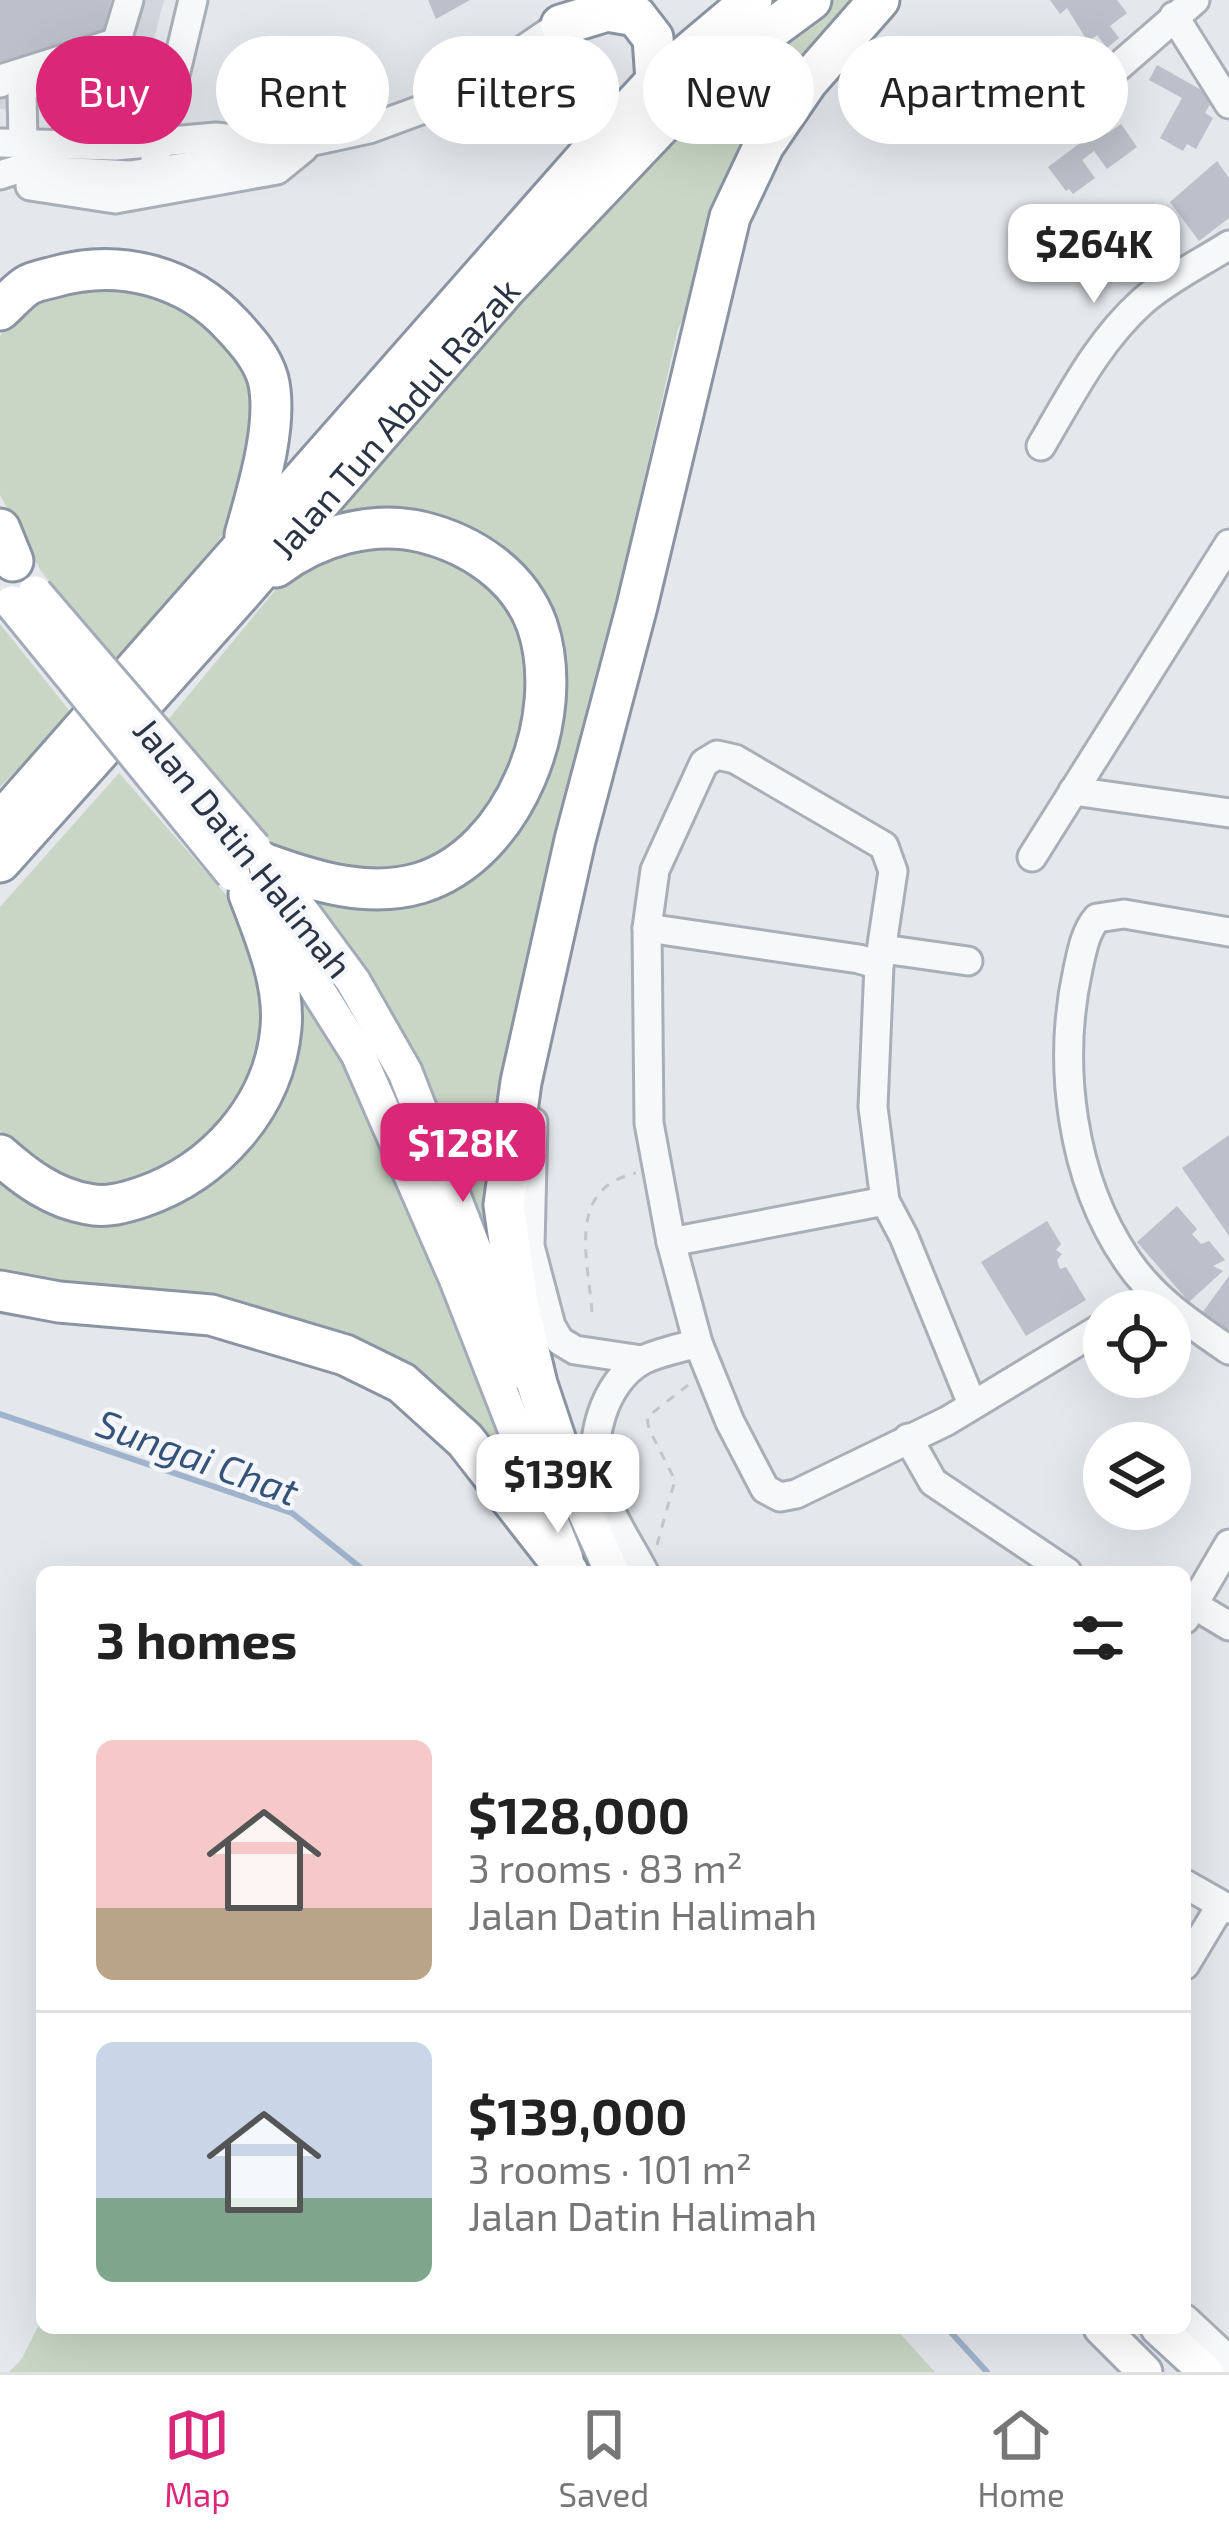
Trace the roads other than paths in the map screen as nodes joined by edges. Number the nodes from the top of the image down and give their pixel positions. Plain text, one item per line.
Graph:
1 (129, 0) edge
2 (193, 0) edge
3 (596, 0) edge
4 (721, 0) edge
5 (752, 0) edge
6 (812, 0) edge
7 (879, 0) edge
8 (1185, 8) edge
9 (561, 25) junction
10 (119, 36) edge
11 (651, 36) edge
12 (694, 36) edge
13 (709, 36) edge
14 (1128, 58) edge
15 (36, 68) edge
16 (36, 81) edge
17 (0, 83) edge
18 (643, 99) edge
19 (1229, 104) edge
20 (11, 143) edge
21 (299, 146) junction
22 (155, 158) junction
23 (0, 176) edge
24 (1229, 245) edge
25 (0, 310) edge
26 (1041, 446) dead end
27 (1229, 544) edge
28 (242, 546) junction
29 (10, 570) edge
30 (242, 593) junction
31 (47, 772) junction
32 (1073, 791) junction
33 (0, 809) edge
34 (1229, 813) edge
35 (43, 819) junction
36 (0, 823) edge
37 (575, 840) junction
38 (1032, 857) dead end
39 (0, 862) edge
40 (251, 871) junction
41 (0, 884) edge
42 (646, 928) junction
43 (1229, 932) edge
44 (881, 957) junction
45 (968, 961) dead end
46 (0, 1156) edge
47 (885, 1201) junction
48 (671, 1242) junction
49 (1151, 1290) edge
50 (0, 1292) edge
51 (1191, 1322) edge
52 (1083, 1338) edge
53 (698, 1343) junction
54 (1229, 1350) edge
55 (642, 1360) junction
56 (972, 1404) junction
57 (908, 1438) junction
58 (566, 1471) junction
59 (1229, 1544) edge
60 (650, 1563) edge
61 (565, 1566) edge
62 (568, 1566) edge
63 (609, 1566) edge
64 (1058, 1566) edge
65 (1191, 1610) edge
66 (1191, 1612) edge
67 (1229, 1626) edge
68 (1191, 1891) edge
69 (1225, 1907) edge
70 (1191, 1956) edge
71 (1191, 2324) edge
72 (1107, 2334) edge
73 (1165, 2334) edge
74 (1229, 2360) edge
75 (1145, 2372) edge
76 (1206, 2372) edge

1 - 10 street
2 - 22 street
3 - 9 street
4 - 12 highway
5 - 13 highway, Jalan Tun Abdul Razak
6 - 30 highway, Jalan Tun Abdul Razak
7 - 37 highway
8 - 14 street
8 - 19 street
9 - 11 highway
9 - 21 street
15 - 17 street
16 - 20 street
18 - 28 highway, Jalan Tun Abdul Razak
20 - 22 street
21 - 22 street
21 - 23 street
22 - 23 street
24 - 26 street
25 - 28 highway
27 - 32 street
28 - 31 highway, Jalan Tun Abdul Razak
29 - 40 main road, Jalan Datin Halimah, bridge
30 - 35 highway, Jalan Tun Abdul Razak
30 - 40 highway
31 - 33 highway
31 - 36 highway, Jalan Tun Abdul Razak
32 - 34 street
32 - 38 street
35 - 39 highway, Jalan Tun Abdul Razak
35 - 41 highway
37 - 55 street
37 - 58 highway
40 - 46 highway
40 - 58 main road, Jalan Datin Halimah
40 - 62 main road, Jalan Datin Halimah
42 - 44 street
42 - 44 street
42 - 48 street
43 - 49 street
44 - 45 street
44 - 47 street
47 - 48 street
47 - 56 street
48 - 53 street
50 - 61 highway
51 - 54 street
52 - 56 street
53 - 55 street
53 - 57 street
55 - 60 street
56 - 57 street
57 - 64 street
58 - 63 main road, Jalan Datin Halimah
59 - 65 street
66 - 67 street
68 - 69 street
69 - 70 street
71 - 74 street
72 - 75 main road
73 - 76 main road

